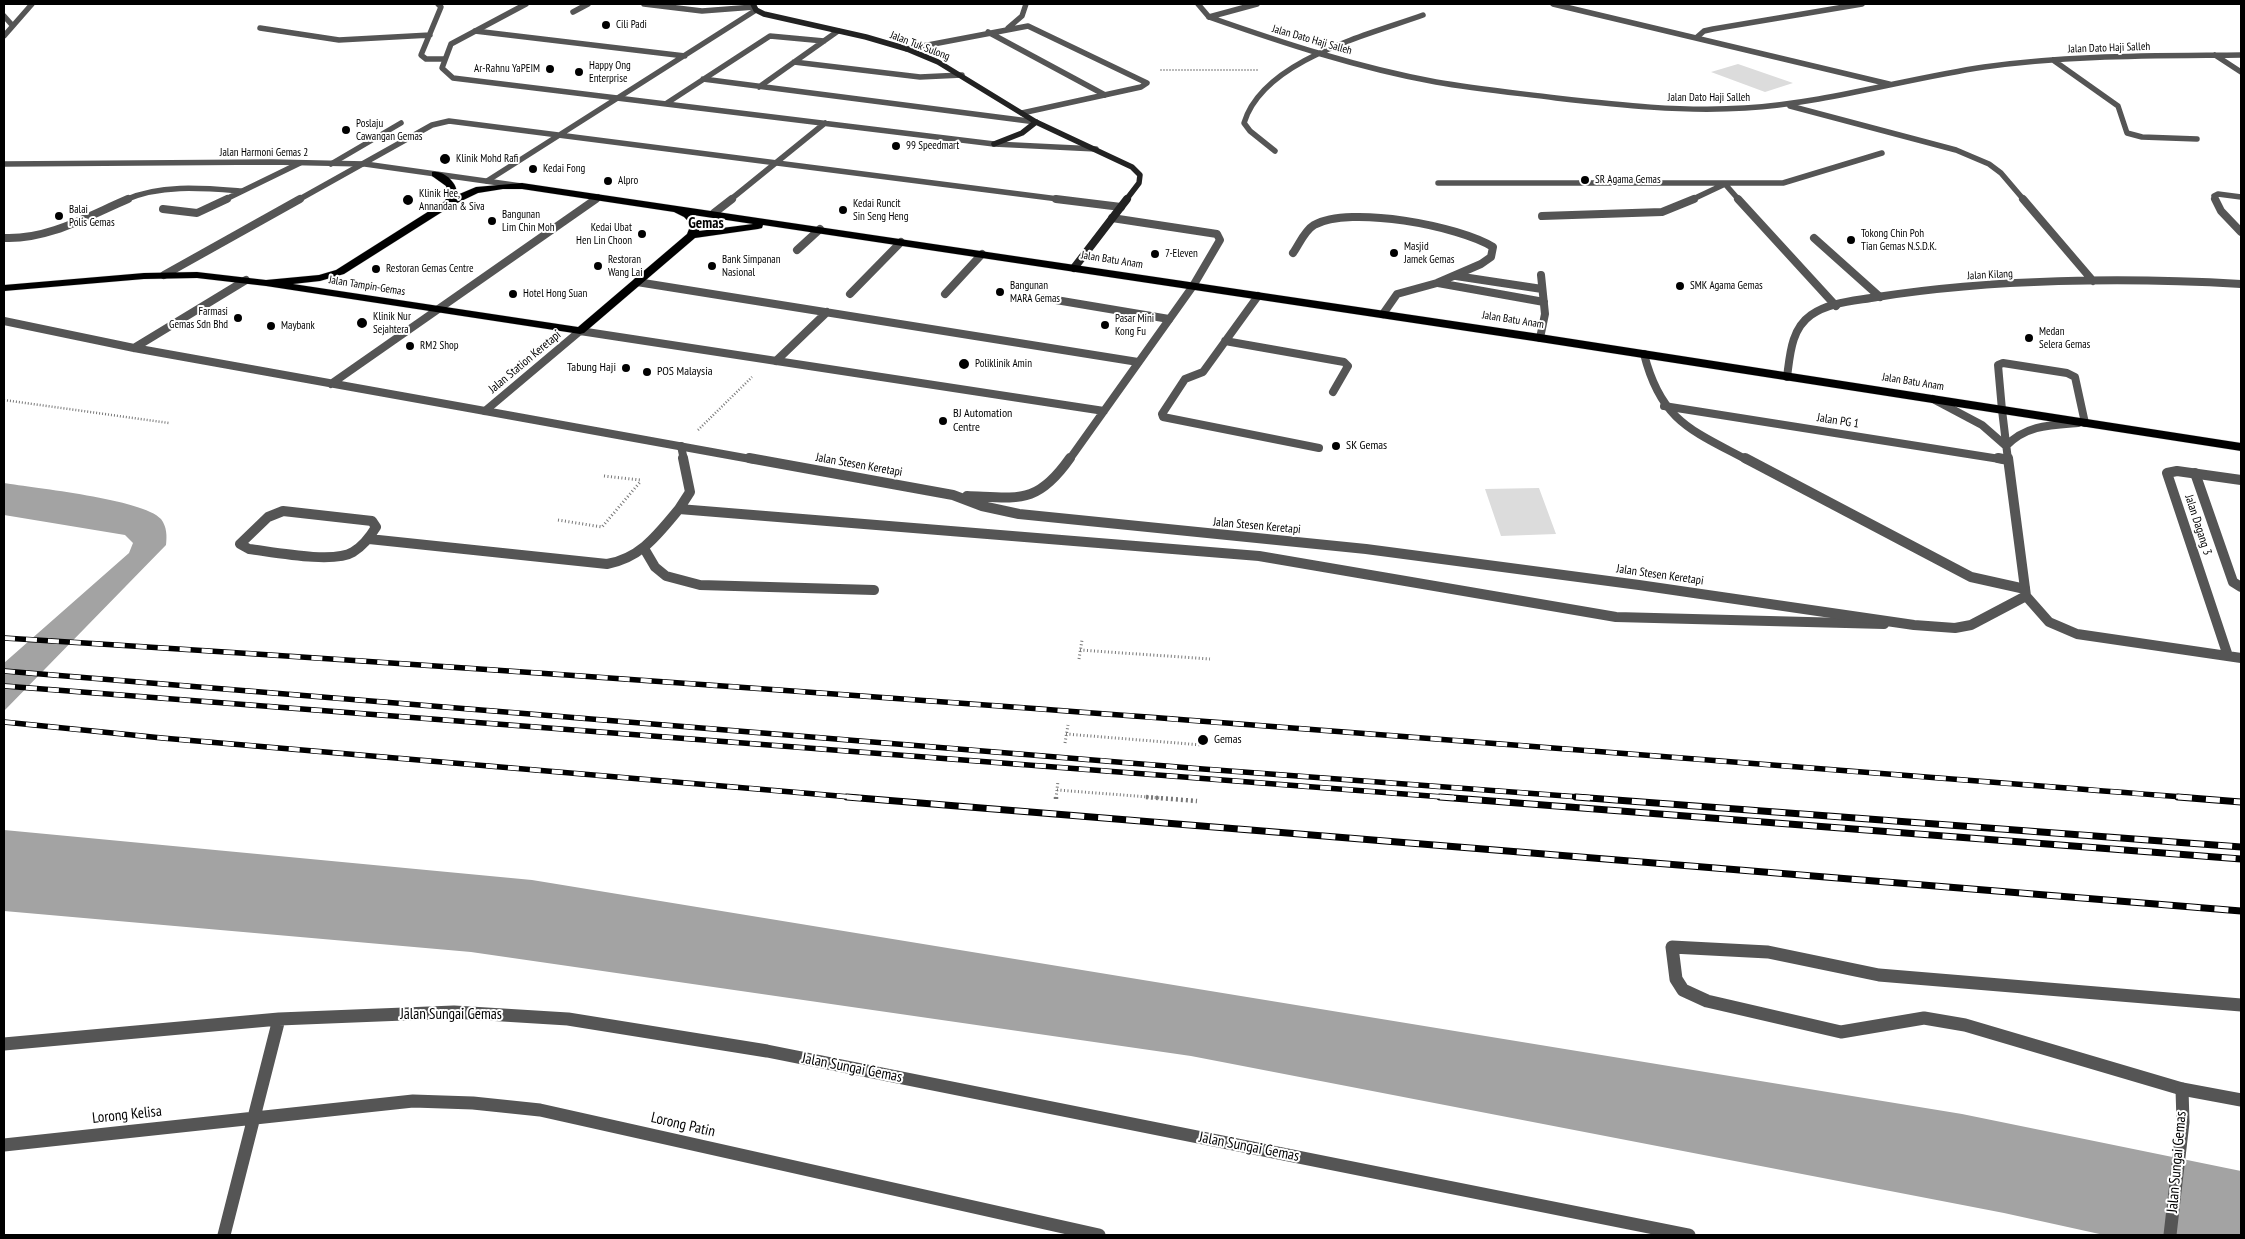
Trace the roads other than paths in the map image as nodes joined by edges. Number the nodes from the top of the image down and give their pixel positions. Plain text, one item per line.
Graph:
1 (32, 4) edge
2 (438, 4) edge
3 (526, 4) edge
4 (588, 4) edge
5 (644, 4) edge
6 (702, 4) edge
7 (1026, 4) edge
8 (1198, 4) edge
9 (1257, 4) edge
10 (1553, 4) edge
11 (1862, 4) edge
12 (754, 7) edge
13 (702, 11) junction
14 (572, 12) dead end
15 (1423, 15) dead end
16 (4, 16) edge
17 (1209, 17) junction
18 (12, 25) junction
19 (260, 28) dead end
20 (1007, 28) junction
21 (475, 30) junction
22 (838, 31) junction
23 (988, 32) junction
24 (430, 35) junction
25 (4, 36) edge
26 (1696, 38) junction
27 (824, 41) junction
28 (907, 49) junction
29 (1317, 53) junction
30 (2215, 55) junction
31 (2241, 55) edge
32 (685, 56) junction
33 (444, 59) junction
34 (2053, 60) junction
35 (794, 62) junction
36 (2241, 72) edge
37 (962, 75) junction
38 (703, 79) junction
39 (1893, 85) junction
40 (759, 86) junction
41 (1105, 95) junction
42 (620, 98) junction
43 (667, 103) junction
44 (1785, 105) junction
45 (1022, 112) junction
46 (1036, 122) junction
47 (401, 123) dead end
48 (825, 123) junction
49 (561, 135) junction
50 (2197, 139) dead end
51 (994, 144) junction
52 (1096, 149) junction
53 (1275, 151) dead end
54 (1882, 153) dead end
55 (300, 163) junction
56 (776, 163) junction
57 (4, 164) edge
58 (331, 164) junction
59 (365, 164) junction
60 (435, 174) junction
61 (487, 182) junction
62 (1438, 183) dead end
63 (1725, 184) junction
64 (522, 186) junction
65 (241, 191) junction
66 (598, 197) junction
67 (2241, 197) edge
68 (449, 203) junction
69 (1121, 207) junction
70 (675, 208) junction
71 (164, 209) dead end
72 (714, 214) junction
73 (1542, 216) dead end
74 (1112, 218) junction
75 (779, 223) junction
76 (820, 229) junction
77 (2241, 232) edge
78 (692, 235) junction
79 (4, 238) edge
80 (1814, 238) dead end
81 (901, 242) junction
82 (797, 250) dead end
83 (1293, 252) dead end
84 (982, 254) junction
85 (1074, 268) junction
86 (340, 272) junction
87 (164, 275) junction
88 (1541, 275) dead end
89 (1455, 276) junction
90 (246, 280) junction
91 (2093, 281) junction
92 (637, 282) junction
93 (266, 283) junction
94 (1437, 283) junction
95 (2241, 284) edge
96 (1193, 286) junction
97 (4, 288) edge
98 (1542, 290) junction
99 (850, 294) dead end
100 (945, 294) dead end
101 (352, 296) junction
102 (1258, 296) junction
103 (1880, 297) junction
104 (1044, 298) dead end
105 (1544, 302) junction
106 (1836, 306) junction
107 (436, 309) junction
108 (827, 312) junction
109 (1384, 314) junction
110 (1169, 319) junction
111 (4, 322) edge
112 (580, 331) junction
113 (1540, 338) junction
114 (1225, 341) junction
115 (134, 348) junction
116 (1644, 354) junction
117 (773, 360) junction
118 (1138, 362) junction
119 (1787, 377) junction
120 (331, 384) junction
121 (1333, 392) dead end
122 (1933, 399) junction
123 (1664, 406) junction
124 (2002, 410) junction
125 (485, 411) junction
126 (1104, 411) junction
127 (2085, 423) junction
128 (681, 446) junction
129 (2006, 446) junction
130 (2241, 447) edge
131 (1319, 448) dead end
132 (2008, 460) junction
133 (2195, 473) junction
134 (2241, 480) edge
135 (953, 495) junction
136 (679, 508) junction
137 (369, 539) junction
138 (645, 550) junction
139 (2241, 587) edge
140 (874, 590) dead end
141 (2025, 592) junction
142 (1914, 625) junction
143 (2228, 656) junction
144 (2241, 658) edge
145 (2241, 1005) edge
146 (279, 1019) junction
147 (4, 1044) edge
148 (2182, 1089) junction
149 (2241, 1100) edge
150 (254, 1118) junction
151 (4, 1145) edge
152 (224, 1235) edge
153 (1099, 1235) edge
154 (1688, 1235) edge
155 (2170, 1235) edge

1 - 18 street
2 - 24 street
3 - 21 street
4 - 14 street
5 - 13 street
6 - 13 street
7 - 20 street
8 - 17 street
9 - 17 street
10 - 26 street
11 - 26 street
12 - 13 street
12 - 22 street, Jalan Tuk Sulong
12 - 32 street
15 - 29 street
16 - 18 street
17 - 29 street, Jalan Dato Haji Salleh
18 - 25 street
19 - 24 street
20 - 23 street
20 - 41 street
21 - 32 street
21 - 33 street
22 - 27 street
22 - 28 street, Jalan Tuk Sulong
23 - 28 street
23 - 41 street
24 - 33 street
26 - 39 street
27 - 35 street
27 - 38 street
28 - 37 street, Jalan Tuk Sulong
29 - 44 street, Jalan Dato Haji Salleh
29 - 53 street
30 - 31 street, Jalan Dato Haji Salleh
30 - 34 street, Jalan Dato Haji Salleh
30 - 36 street
32 - 42 street
33 - 42 street
34 - 39 street, Jalan Dato Haji Salleh
34 - 50 street
35 - 37 street
35 - 40 street
37 - 45 street, Jalan Tuk Sulong
38 - 40 street
38 - 43 street
39 - 44 street, Jalan Dato Haji Salleh
40 - 46 street
41 - 45 street
42 - 43 street
42 - 49 street
43 - 48 street
44 - 91 street
45 - 46 street, Jalan Tuk Sulong
46 - 51 street
46 - 52 street, Jalan Tuk Sulong
47 - 58 street
48 - 51 street
48 - 56 street
49 - 56 street
49 - 59 street
49 - 61 street
51 - 52 street
52 - 69 street, Jalan Tuk Sulong
54 - 63 street
55 - 57 street, Jalan Harmoni Gemas 2
55 - 58 street, Jalan Harmoni Gemas 2
55 - 65 street
56 - 69 street
56 - 72 street
58 - 59 street, Jalan Harmoni Gemas 2
59 - 60 street, Jalan Harmoni Gemas 2
59 - 87 street
60 - 61 street, Jalan Harmoni Gemas 2
60 - 68 highway
61 - 64 street, Jalan Harmoni Gemas 2
62 - 63 street
63 - 73 street
63 - 106 street
64 - 66 highway
64 - 68 highway, Jalan Tampin-Gemas
65 - 71 street
65 - 79 street
66 - 70 highway
66 - 107 street
67 - 77 street
68 - 86 highway, Jalan Tampin-Gemas
69 - 74 street
70 - 72 highway
70 - 78 highway
72 - 75 highway
74 - 85 street
74 - 96 street
75 - 76 highway, Jalan Batu Anam
75 - 78 highway
76 - 81 highway, Jalan Batu Anam
76 - 82 street
78 - 92 highway
80 - 103 street
81 - 84 highway, Jalan Batu Anam
81 - 99 street
83 - 89 street
84 - 85 highway, Jalan Batu Anam
84 - 100 street
85 - 96 highway, Jalan Batu Anam
86 - 93 highway, Jalan Tampin-Gemas
86 - 101 highway
87 - 90 highway, Jalan Tampin-Gemas
87 - 97 highway, Jalan Tampin-Gemas
88 - 98 street
89 - 94 street
89 - 98 street
90 - 93 highway, Jalan Tampin-Gemas
90 - 115 street
91 - 95 street, Jalan Kilang
91 - 103 street, Jalan Kilang
92 - 108 street
92 - 112 highway
93 - 101 highway, Jalan Tampin-Gemas
94 - 105 street
94 - 109 street
96 - 102 highway, Jalan Batu Anam
96 - 110 street
98 - 105 street
101 - 107 highway, Jalan Tampin-Gemas
102 - 109 highway, Jalan Batu Anam
102 - 114 street
103 - 106 street, Jalan Kilang
104 - 110 street
105 - 113 street
106 - 119 street, Jalan Kilang
107 - 112 highway, Jalan Tampin-Gemas
107 - 120 street
108 - 117 street
108 - 118 street
109 - 113 highway, Jalan Batu Anam
110 - 118 street
111 - 115 street, Jalan Stesen Keretapi
112 - 117 street
112 - 125 street, Jalan Station Keretapi
113 - 116 highway, Jalan Batu Anam
114 - 121 street
114 - 131 street
115 - 120 street, Jalan Stesen Keretapi
116 - 119 highway, Jalan Batu Anam
116 - 123 street
117 - 126 street
118 - 126 street
119 - 122 highway, Jalan Batu Anam
120 - 125 street, Jalan Stesen Keretapi
122 - 124 highway, Jalan Batu Anam
122 - 129 street
123 - 132 street, Jalan PG 1
123 - 141 street
124 - 127 highway, Jalan Batu Anam
124 - 127 street
124 - 129 street
125 - 128 street, Jalan Stesen Keretapi
126 - 135 street
127 - 129 street
127 - 130 highway, Jalan Batu Anam
128 - 135 street, Jalan Stesen Keretapi
128 - 136 street
129 - 132 street
132 - 141 street
133 - 134 street, Jalan Dagang 3
133 - 139 street
133 - 143 street, Jalan Dagang 3
135 - 142 street, Jalan Stesen Keretapi
136 - 138 street
136 - 142 street
137 - 137 street
137 - 138 street
138 - 140 street
141 - 142 street, Jalan Stesen Keretapi
141 - 143 street
143 - 144 street
145 - 148 street
146 - 147 street, Jalan Sungai Gemas
146 - 150 street
146 - 154 street, Jalan Sungai Gemas
148 - 149 street
148 - 155 street, Jalan Sungai Gemas
150 - 151 street, Lorong Kelisa
150 - 152 street
150 - 153 street, Lorong Patin

